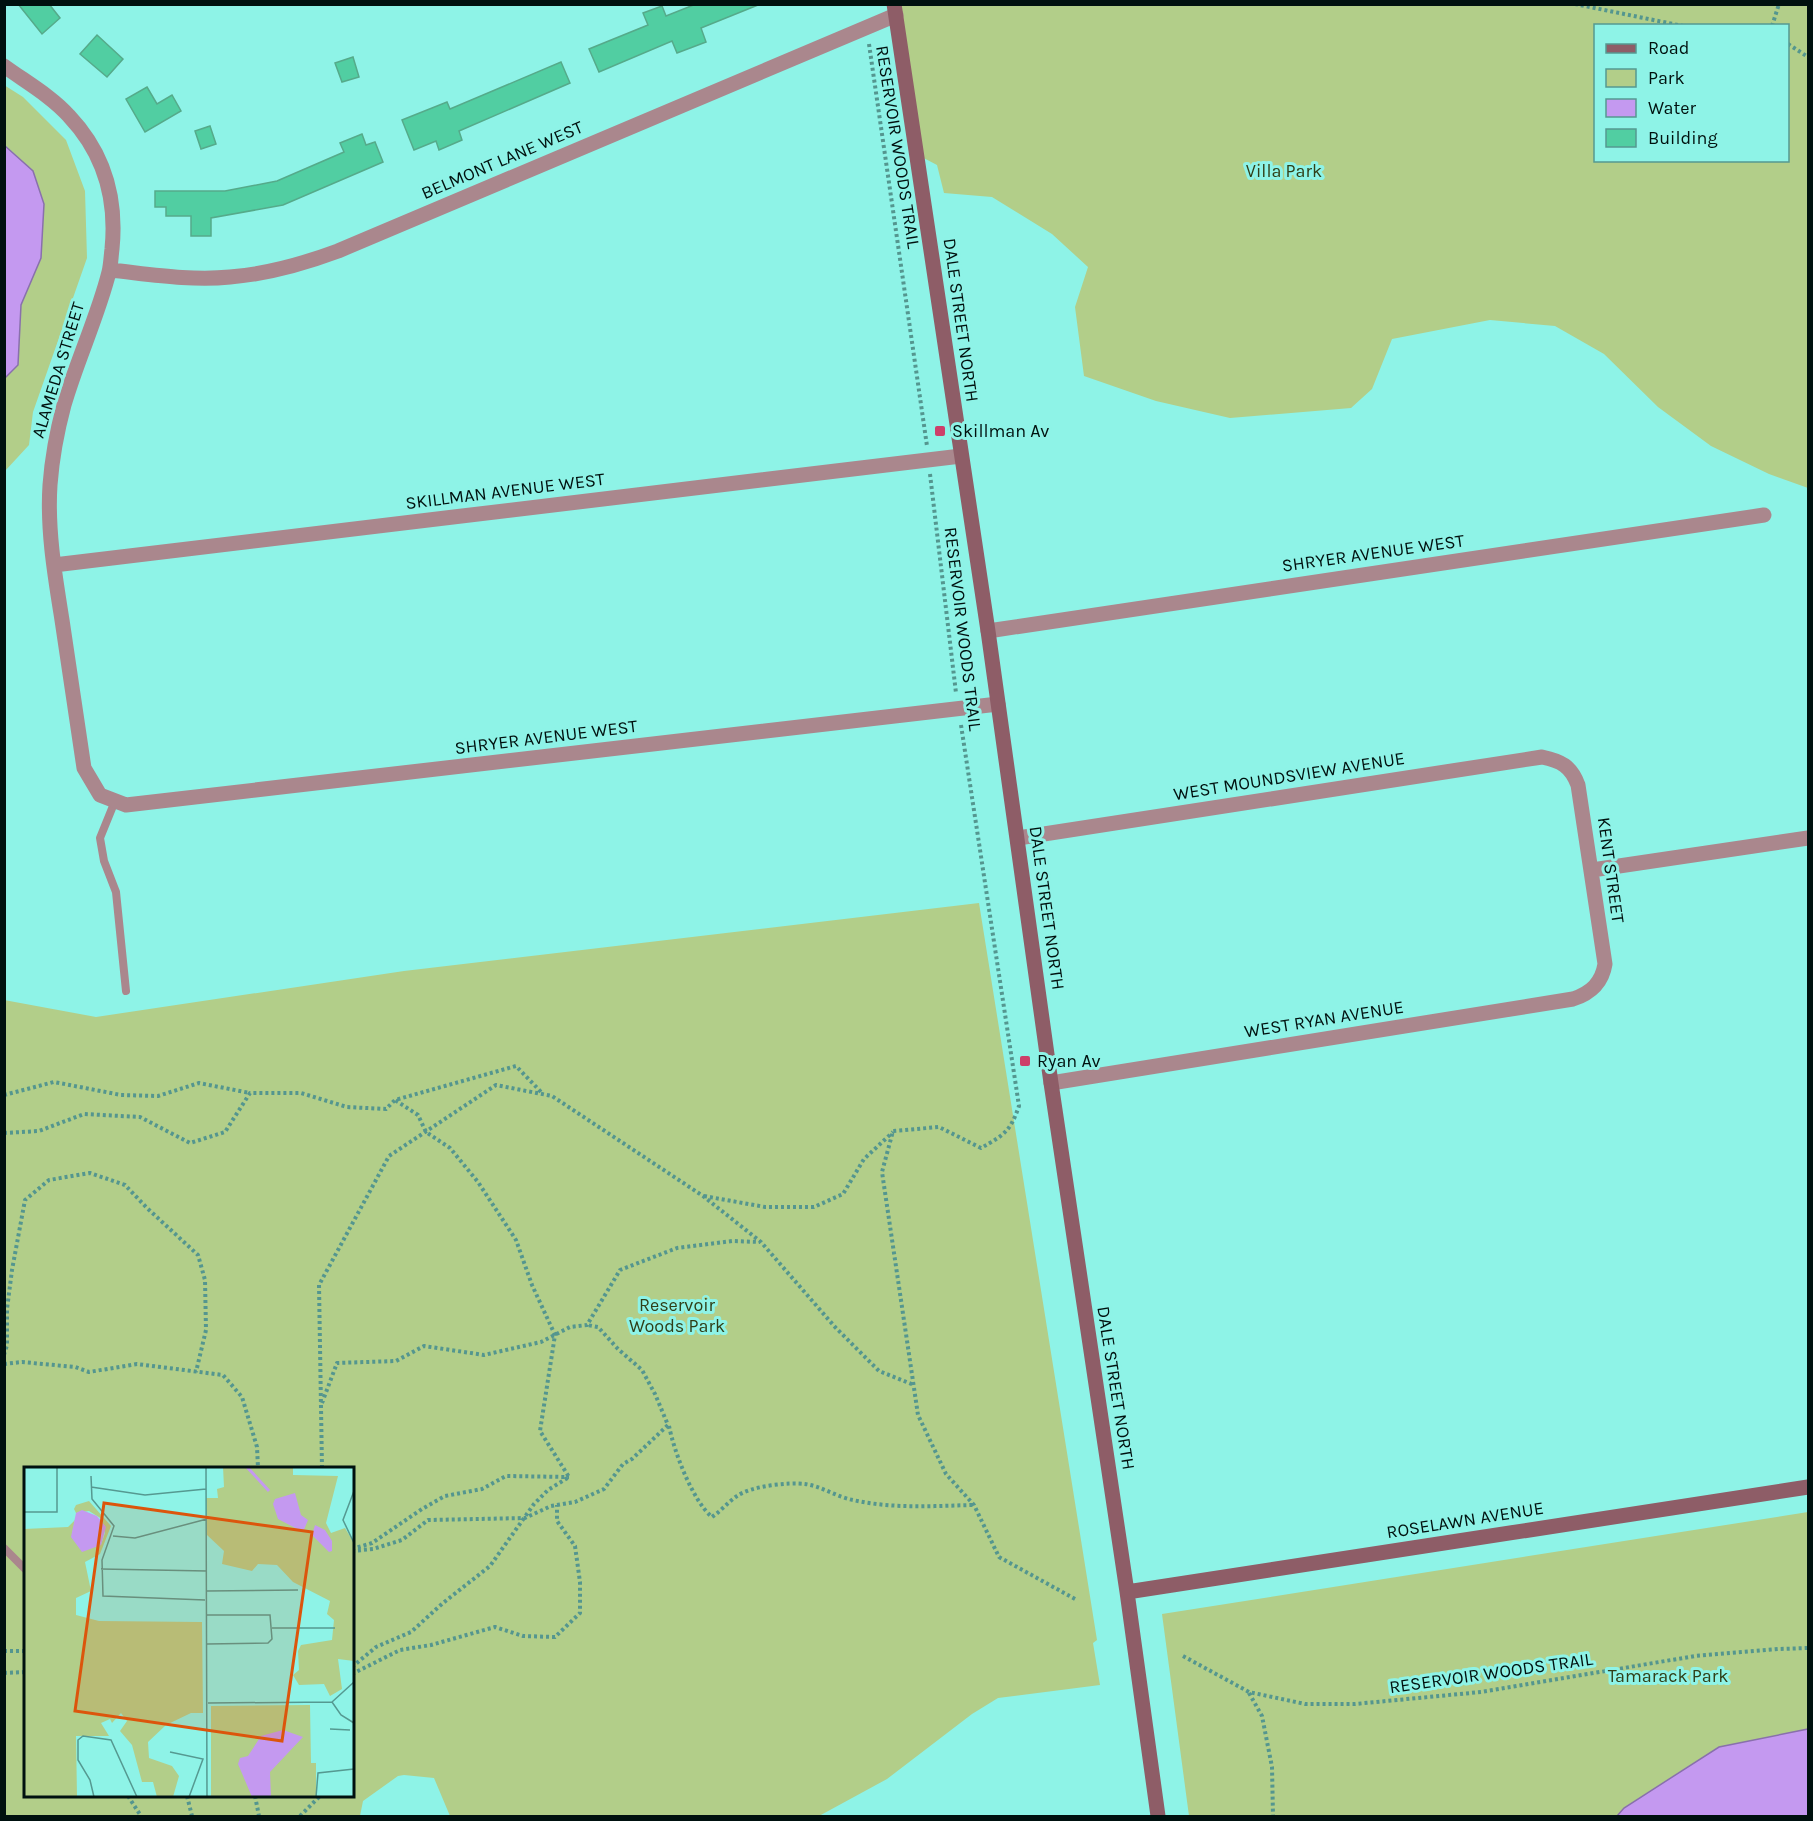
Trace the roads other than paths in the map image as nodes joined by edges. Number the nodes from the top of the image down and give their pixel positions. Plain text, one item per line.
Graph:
1 (895, 10) edge
2 (4, 66) edge
3 (110, 270) junction
4 (961, 456) junction
5 (1764, 515) dead end
6 (54, 565) junction
7 (988, 630) junction
8 (998, 704) junction
9 (1565, 765) joint
10 (100, 795) joint
11 (115, 801) junction
12 (1018, 838) junction
13 (1809, 838) edge
14 (1592, 870) junction
15 (1598, 983) joint
16 (126, 991) dead end
17 (1051, 1083) junction
18 (1809, 1487) edge
19 (4, 1548) edge
20 (24, 1568) edge
21 (1127, 1592) junction
22 (1158, 1816) edge

1 - 3 street, BELMONT LANE WEST
1 - 4 main road, DALE STREET NORTH
2 - 3 street, ALAMEDA STREET
3 - 6 street, ALAMEDA STREET
4 - 6 street, SKILLMAN AVENUE WEST
4 - 7 main road, DALE STREET NORTH
5 - 7 street, SHRYER AVENUE WEST
6 - 10 street, ALAMEDA STREET
7 - 8 main road, DALE STREET NORTH
8 - 11 street, SHRYER AVENUE WEST
8 - 12 main road, DALE STREET NORTH
9 - 12 street, WEST MOUNDSVIEW AVENUE
9 - 14 street, KENT STREET
10 - 11 street, SHRYER AVENUE WEST
11 - 16 lane
12 - 17 main road, DALE STREET NORTH
13 - 14 street
14 - 15 street, KENT STREET
15 - 17 street, WEST RYAN AVENUE
17 - 21 main road, DALE STREET NORTH
18 - 21 main road, ROSELAWN AVENUE
19 - 20 lane
21 - 22 main road, DALE STREET NORTH

